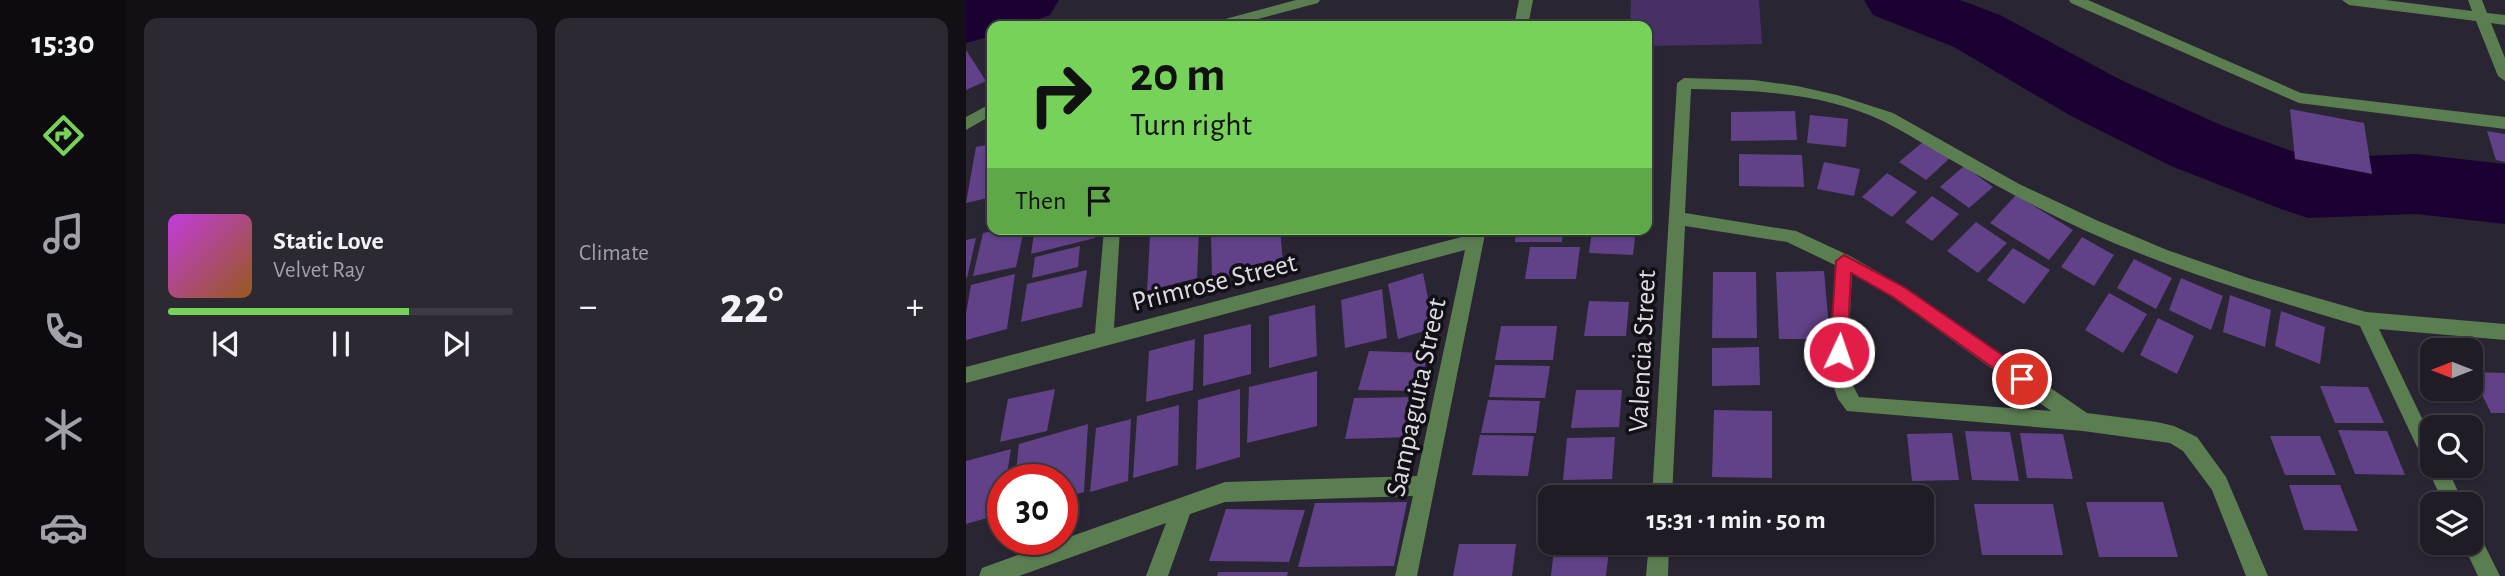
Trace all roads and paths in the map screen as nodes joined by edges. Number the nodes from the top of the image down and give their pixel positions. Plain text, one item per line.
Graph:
1 (1313, 0) edge
2 (1526, 0) edge
3 (2076, 0) edge
4 (2349, 0) edge
5 (2475, 0) edge
6 (2482, 16) junction
7 (2505, 20) edge
8 (1234, 21) edge
9 (1522, 21) edge
10 (2505, 76) edge
11 (987, 111) edge
12 (2505, 123) edge
13 (966, 124) edge
14 (1676, 218) junction
15 (1112, 235) edge
16 (1477, 235) edge
17 (1844, 261) junction
18 (2366, 320) junction
19 (2505, 332) edge
20 (1104, 336) junction
21 (966, 375) edge
22 (2083, 422) junction
23 (2420, 434) edge
24 (1663, 485) edge
25 (1425, 486) junction
26 (1183, 506) junction
27 (1658, 555) edge
28 (2478, 555) edge
29 (990, 576) edge
30 (1157, 576) edge
31 (1406, 576) edge
32 (1657, 576) edge
33 (2257, 576) edge
34 (2488, 576) edge

1 - 8 street
2 - 9 street
3 - 12 street
4 - 6 street
5 - 6 street
6 - 7 street
6 - 10 street
11 - 13 street
14 - 17 street
14 - 18 street, Valencia Street
14 - 24 street, Valencia Street
15 - 20 street
16 - 20 street, Primrose Street
16 - 25 street, Sampaguita Street
17 - 22 street
17 - 22 street
18 - 19 street
18 - 23 street
20 - 21 street, Primrose Street
22 - 33 street
25 - 26 street
25 - 31 street, Sampaguita Street
26 - 29 street
26 - 30 street
27 - 32 street
28 - 34 street

